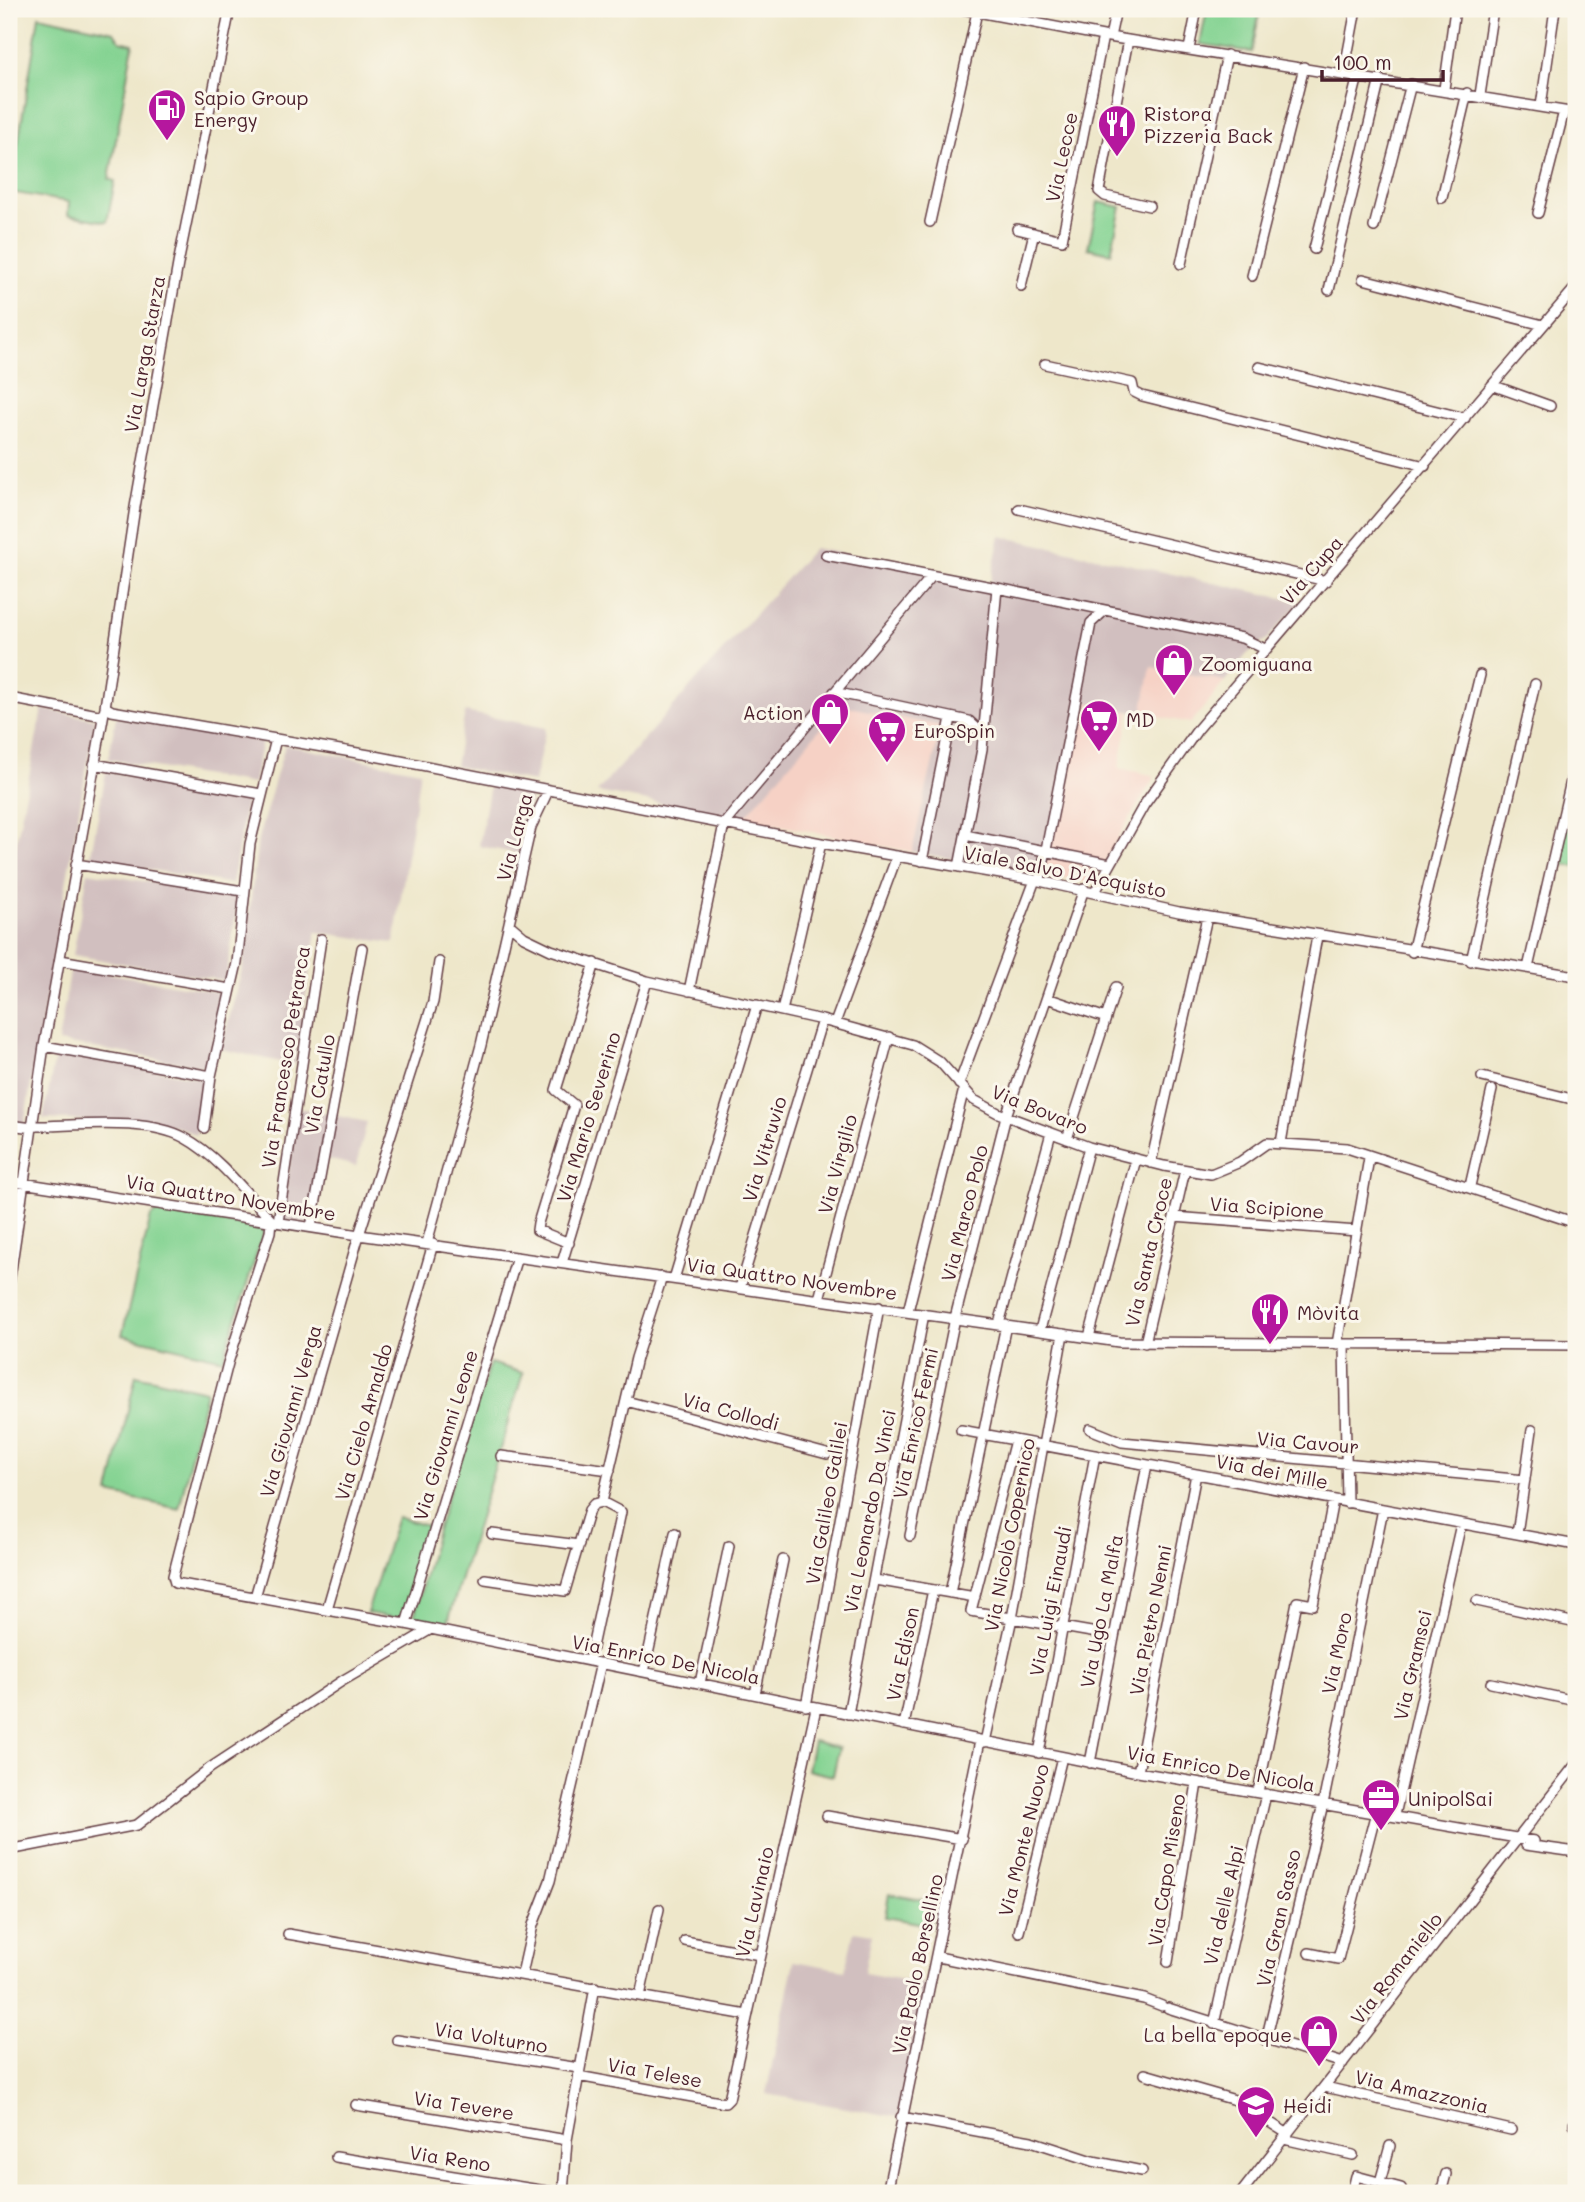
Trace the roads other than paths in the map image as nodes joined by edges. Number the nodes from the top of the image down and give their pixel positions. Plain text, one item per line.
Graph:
1 (230, 9) edge
2 (962, 9) edge
3 (1116, 9) edge
4 (1197, 9) edge
5 (1356, 9) edge
6 (1455, 9) edge
7 (1493, 9) edge
8 (1555, 9) edge
9 (977, 12) junction
10 (1107, 36) junction
11 (1128, 40) junction
12 (1189, 49) junction
13 (1227, 55) junction
14 (1304, 67) junction
15 (1344, 73) junction
16 (1358, 76) junction
17 (1380, 79) junction
18 (1411, 84) junction
19 (1444, 89) junction
20 (1467, 93) junction
21 (1480, 95) junction
22 (1541, 106) junction
23 (1564, 111) junction
24 (1576, 113) edge
25 (1442, 198) dead end
26 (1149, 206) dead end
27 (1538, 213) dead end
28 (930, 222) dead end
29 (1374, 226) dead end
30 (1017, 229) dead end
31 (1034, 233) junction
32 (1314, 249) dead end
33 (1181, 264) dead end
34 (1252, 276) dead end
35 (1363, 279) dead end
36 (1021, 286) dead end
37 (1576, 288) edge
38 (1329, 290) dead end
39 (1544, 325) junction
40 (1045, 364) dead end
41 (1259, 367) dead end
42 (1492, 385) junction
43 (1550, 405) dead end
44 (1465, 418) junction
45 (1425, 466) junction
46 (1019, 509) dead end
47 (826, 555) dead end
48 (932, 576) junction
49 (1326, 581) junction
50 (997, 588) junction
51 (1081, 606) junction
52 (1104, 611) junction
53 (1091, 623) junction
54 (1265, 649) junction
55 (1480, 675) dead end
56 (1535, 684) dead end
57 (834, 692) junction
58 (9, 698) edge
59 (104, 711) junction
60 (986, 713) junction
61 (951, 718) junction
62 (969, 721) junction
63 (984, 734) junction
64 (276, 739) junction
65 (1576, 760) edge
66 (94, 764) junction
67 (548, 792) junction
68 (261, 794) junction
69 (724, 824) junction
70 (965, 835) junction
71 (821, 843) junction
72 (1046, 850) junction
73 (897, 856) junction
74 (922, 861) junction
75 (76, 863) junction
76 (1110, 864) junction
77 (959, 867) junction
78 (1038, 880) junction
79 (1084, 889) junction
80 (243, 891) junction
81 (1096, 892) junction
82 (1208, 917) junction
83 (510, 925) junction
84 (1317, 936) junction
85 (321, 939) dead end
86 (362, 948) dead end
87 (1412, 952) junction
88 (60, 960) junction
89 (1471, 961) junction
90 (439, 962) dead end
91 (595, 963) junction
92 (1528, 968) junction
93 (1576, 976) edge
94 (648, 981) junction
95 (1116, 987) dead end
96 (230, 989) junction
97 (689, 991) junction
98 (1047, 998) junction
99 (757, 1005) junction
100 (782, 1012) junction
101 (1106, 1018) junction
102 (822, 1020) junction
103 (835, 1023) junction
104 (889, 1037) junction
105 (44, 1046) junction
106 (211, 1076) junction
107 (1482, 1077) dead end
108 (962, 1086) junction
109 (1492, 1090) dead end
110 (1576, 1100) edge
111 (1006, 1116) junction
112 (9, 1125) edge
113 (34, 1127) junction
114 (204, 1128) dead end
115 (1051, 1133) junction
116 (1067, 1139) junction
117 (1281, 1143) junction
118 (1089, 1147) junction
119 (1370, 1158) junction
120 (1136, 1159) junction
121 (1151, 1163) junction
122 (1185, 1170) junction
123 (9, 1181) edge
124 (24, 1184) junction
125 (1470, 1186) junction
126 (1174, 1217) junction
127 (274, 1221) junction
128 (1576, 1223) edge
129 (311, 1227) junction
130 (1357, 1231) junction
131 (359, 1235) junction
132 (569, 1243) junction
133 (430, 1244) junction
134 (517, 1257) junction
135 (562, 1263) junction
136 (662, 1277) junction
137 (674, 1279) junction
138 (9, 1284) edge
139 (740, 1288) junction
140 (819, 1299) junction
141 (879, 1307) junction
142 (908, 1311) junction
143 (924, 1314) junction
144 (955, 1318) junction
145 (1002, 1325) junction
146 (1040, 1330) junction
147 (1063, 1334) junction
148 (1089, 1337) junction
149 (1145, 1342) junction
150 (1341, 1344) junction
151 (1576, 1345) edge
152 (626, 1401) junction
153 (1090, 1429) dead end
154 (961, 1430) dead end
155 (1532, 1430) dead end
156 (985, 1434) junction
157 (1016, 1440) junction
158 (1044, 1446) junction
159 (827, 1454) dead end
160 (1095, 1455) junction
161 (502, 1456) dead end
162 (1346, 1463) junction
163 (1147, 1465) junction
164 (610, 1470) junction
165 (1196, 1475) junction
166 (1525, 1480) junction
167 (1333, 1500) junction
168 (602, 1502) junction
169 (1347, 1503) junction
170 (1383, 1509) junction
171 (1461, 1524) junction
172 (675, 1533) dead end
173 (492, 1534) dead end
174 (1517, 1534) junction
175 (910, 1536) dead end
176 (579, 1545) junction
177 (1576, 1545) edge
178 (729, 1546) dead end
179 (783, 1560) dead end
180 (485, 1579) dead end
181 (875, 1580) junction
182 (933, 1590) junction
183 (950, 1593) junction
184 (255, 1597) junction
185 (975, 1597) junction
186 (1477, 1601) dead end
187 (327, 1609) junction
188 (1012, 1618) junction
189 (1576, 1623) edge
190 (406, 1624) junction
191 (1063, 1627) junction
192 (431, 1629) junction
193 (1114, 1636) junction
194 (589, 1661) junction
195 (601, 1663) junction
196 (644, 1672) junction
197 (700, 1683) junction
198 (1491, 1683) dead end
199 (755, 1694) junction
200 (1576, 1701) edge
201 (811, 1707) junction
202 (848, 1714) junction
203 (904, 1725) junction
204 (983, 1742) junction
205 (1038, 1753) junction
206 (1062, 1757) junction
207 (1090, 1763) junction
208 (1576, 1764) edge
209 (1138, 1772) junction
210 (1198, 1783) junction
211 (1262, 1793) junction
212 (1322, 1804) junction
213 (1376, 1812) junction
214 (1395, 1815) junction
215 (827, 1816) dead end
216 (1526, 1830) junction
217 (962, 1839) junction
218 (1517, 1842) junction
219 (1536, 1843) junction
220 (9, 1850) edge
221 (1576, 1852) edge
222 (659, 1909) dead end
223 (1018, 1932) dead end
224 (288, 1934) dead end
225 (685, 1941) dead end
226 (1308, 1953) dead end
227 (760, 1955) junction
228 (937, 1957) junction
229 (1168, 1962) dead end
230 (522, 1973) junction
231 (595, 1987) junction
232 (640, 1996) junction
233 (747, 2015) junction
234 (1214, 2024) junction
235 (397, 2040) dead end
236 (1266, 2040) junction
237 (1343, 2063) junction
238 (579, 2072) junction
239 (1145, 2074) dead end
240 (1325, 2087) junction
241 (725, 2103) joint
242 (356, 2105) dead end
243 (901, 2117) junction
244 (1511, 2130) dead end
245 (1286, 2137) junction
246 (567, 2140) junction
247 (1390, 2146) dead end
248 (1353, 2155) dead end
249 (336, 2157) dead end
250 (1142, 2171) dead end
251 (1446, 2174) dead end
252 (1380, 2182) junction
253 (1401, 2188) dead end
254 (1558, 2191) dead end
255 (561, 2193) edge
256 (887, 2193) edge
257 (1241, 2193) edge
258 (1352, 2193) edge
259 (1441, 2193) edge
260 (1569, 2193) edge

1 - 59 street, Via Larga Starza
2 - 9 street
3 - 10 street
4 - 12 street
5 - 15 street
6 - 19 street
7 - 21 street
8 - 22 street
9 - 10 street
9 - 28 street
10 - 11 street
10 - 31 street, Via Lecce
11 - 12 street
11 - 26 street
12 - 13 street
13 - 14 street
13 - 33 street
14 - 15 street
14 - 34 street
15 - 16 street
16 - 17 street
16 - 32 street
17 - 18 street
17 - 38 street
18 - 19 street
18 - 29 street
19 - 20 street
20 - 21 street
20 - 25 street
21 - 22 street
22 - 23 street
23 - 24 street
23 - 27 street
30 - 31 street, Via Lecce
31 - 36 street
35 - 39 street
37 - 39 street, Via Cupa
39 - 42 street, Via Cupa
40 - 45 street
41 - 44 street
42 - 43 street
42 - 44 street, Via Cupa
44 - 45 street, Via Cupa
45 - 49 street, Via Cupa
46 - 49 street
47 - 48 street
48 - 50 street
48 - 57 street
49 - 54 street, Via Cupa
50 - 51 street
50 - 60 street
51 - 52 street
51 - 53 street
52 - 53 street
52 - 54 street
53 - 72 street
54 - 76 street, Via Cupa
55 - 87 street
56 - 89 street
57 - 61 street
57 - 69 street
58 - 59 street, Via Larga
59 - 64 street, Via Larga
59 - 66 street, Via Larga Starza
60 - 62 street
60 - 63 street
61 - 62 street
61 - 74 street
62 - 63 street
63 - 70 street
64 - 67 street, Via Larga
64 - 68 street
65 - 92 street
66 - 68 street
66 - 75 street, Via Larga Starza
67 - 69 street, Viale Salvo D'Acquisto
67 - 83 street, Via Larga
68 - 80 street
69 - 71 street, Viale Salvo D'Acquisto
69 - 97 street
70 - 72 street
70 - 77 street
71 - 73 street, Viale Salvo D'Acquisto
71 - 100 street
72 - 76 street
72 - 78 street
73 - 74 street, Viale Salvo D'Acquisto
73 - 103 street
74 - 77 street, Viale Salvo D'Acquisto
75 - 80 street
75 - 88 street, Via Larga Starza
76 - 81 street, Via Cupa
77 - 78 street, Viale Salvo D'Acquisto
78 - 79 street, Viale Salvo D'Acquisto
78 - 108 street
79 - 81 street, Viale Salvo D'Acquisto
79 - 98 street, Via Marco Polo
80 - 96 street
81 - 82 street, Viale Salvo D'Acquisto
82 - 84 street, Viale Salvo D'Acquisto
82 - 121 street
83 - 91 street, Via Bovaro
83 - 133 street, Via Larga
84 - 87 street, Viale Salvo D'Acquisto
84 - 117 street
85 - 127 street, Via Francesco Petrarca
86 - 129 street, Via Catullo
87 - 89 street, Viale Salvo D'Acquisto
88 - 96 street
88 - 105 street, Via Larga Starza
89 - 92 street, Viale Salvo D'Acquisto
90 - 131 street, Via Giovanni Verga
91 - 94 street, Via Bovaro
91 - 132 street
92 - 93 street, Viale Salvo D'Acquisto
94 - 97 street, Via Bovaro
94 - 132 street, Via Mario Severino
95 - 101 street
96 - 106 street
97 - 99 street, Via Bovaro
98 - 101 street
98 - 111 street, Via Marco Polo
99 - 100 street, Via Bovaro
99 - 137 street
100 - 102 street, Via Bovaro
101 - 116 street
102 - 103 street, Via Bovaro
102 - 139 street, Via Vitruvio
103 - 104 street, Via Bovaro
104 - 108 street, Via Bovaro
104 - 140 street, Via Virgilio
105 - 106 street
105 - 113 street, Via Larga Starza
106 - 114 street
107 - 110 street
108 - 111 street, Via Bovaro
108 - 142 street
109 - 125 street
111 - 115 street, Via Bovaro
111 - 144 street, Via Marco Polo
112 - 113 street
113 - 124 street, Via Larga Starza
113 - 127 street
115 - 116 street, Via Bovaro
115 - 145 street
116 - 118 street, Via Bovaro
117 - 119 street, Via Bovaro
117 - 122 street, Via Bovaro
118 - 120 street, Via Bovaro
118 - 146 street
119 - 125 street, Via Bovaro
119 - 130 street
120 - 121 street, Via Bovaro
120 - 148 street
121 - 122 street, Via Bovaro
122 - 126 street, Via Santa Croce
123 - 124 street, Via Quattro Novembre
124 - 127 street, Via Quattro Novembre
124 - 138 street, Via Larga Starza
125 - 128 street, Via Bovaro
126 - 130 street, Via Scipione
126 - 149 street, Via Santa Croce
127 - 129 street, Via Quattro Novembre
127 - 184 street, Via Enrico De Nicola
129 - 131 street, Via Quattro Novembre
130 - 150 street
131 - 133 street, Via Quattro Novembre
131 - 184 street, Via Giovanni Verga
132 - 135 street, Via Mario Severino
133 - 134 street, Via Quattro Novembre
133 - 187 street, Via Cielo Arnaldo
134 - 135 street, Via Quattro Novembre
134 - 190 street, Via Giovanni Leone
135 - 136 street, Via Quattro Novembre
136 - 137 street, Via Quattro Novembre
136 - 152 street
137 - 139 street, Via Quattro Novembre
139 - 140 street, Via Quattro Novembre
140 - 141 street, Via Quattro Novembre
141 - 142 street, Via Quattro Novembre
141 - 201 street, Via Galileo Galilei
142 - 143 street, Via Quattro Novembre
143 - 144 street, Via Quattro Novembre
143 - 181 street, Via Leonardo Da Vinci
144 - 145 street, Via Quattro Novembre
144 - 175 street, Via Enrico Fermi
145 - 146 street, Via Quattro Novembre
145 - 156 street
146 - 147 street, Via Quattro Novembre
147 - 148 street, Via Quattro Novembre
147 - 158 street, Via Nicolò Copernico
148 - 149 street, Via Quattro Novembre
149 - 150 street, Via Quattro Novembre
150 - 151 street, Via Quattro Novembre
150 - 162 street
152 - 159 street, Via Collodi
152 - 164 street
153 - 162 street, Via Cavour
154 - 156 street, Via dei Mille
155 - 166 street
156 - 157 street, Via dei Mille
156 - 183 street
157 - 158 street, Via dei Mille
157 - 185 street
158 - 160 street, Via dei Mille
158 - 188 street, Via Nicolò Copernico
160 - 163 street, Via dei Mille
160 - 191 street, Via Luigi Einaudi
161 - 164 street
162 - 166 street, Via Cavour
162 - 169 street
163 - 165 street, Via dei Mille
163 - 193 street, Via Ugo La Malfa
164 - 168 street
165 - 167 street, Via dei Mille
165 - 209 street, Via Pietro Nenni
166 - 174 street
167 - 169 street, Via dei Mille
167 - 211 street, Via delle Alpi
168 - 176 street
168 - 194 street
169 - 170 street, Via dei Mille
170 - 171 street, Via dei Mille
170 - 212 street, Via Moro
171 - 174 street, Via dei Mille
171 - 214 street, Via Gramsci
172 - 196 street
173 - 176 street
174 - 177 street, Via dei Mille
176 - 180 street
178 - 197 street
179 - 199 street
181 - 182 street
181 - 202 street, Via Leonardo Da Vinci
182 - 183 street
182 - 203 street, Via Edison
183 - 185 street
184 - 187 street, Via Enrico De Nicola
185 - 188 street
186 - 189 street
187 - 190 street, Via Enrico De Nicola
188 - 191 street
188 - 204 street, Via Nicolò Copernico
190 - 192 street, Via Enrico De Nicola
191 - 193 street
191 - 205 street, Via Luigi Einaudi
192 - 194 street, Via Enrico De Nicola
192 - 220 street
193 - 207 street, Via Ugo La Malfa
194 - 195 street, Via Enrico De Nicola
195 - 196 street, Via Enrico De Nicola
195 - 230 street
196 - 197 street, Via Enrico De Nicola
197 - 199 street, Via Enrico De Nicola
198 - 200 street
199 - 201 street, Via Enrico De Nicola
201 - 202 street, Via Enrico De Nicola
201 - 227 street, Via Lavinaio
202 - 203 street, Via Enrico De Nicola
203 - 204 street, Via Enrico De Nicola
204 - 205 street, Via Enrico De Nicola
204 - 217 street, Via Paolo Borsellino
205 - 206 street, Via Enrico De Nicola
206 - 207 street, Via Enrico De Nicola
206 - 223 street, Via Monte Nuovo
207 - 209 street, Via Enrico De Nicola
208 - 216 street, Via Romaniello
209 - 210 street, Via Enrico De Nicola
210 - 211 street, Via Enrico De Nicola
210 - 229 street, Via Capo Miseno
211 - 212 street, Via Enrico De Nicola
211 - 234 street, Via delle Alpi
212 - 213 street, Via Enrico De Nicola
212 - 236 street, Via Gran Sasso
213 - 214 street, Via Enrico De Nicola
213 - 226 street
214 - 218 street, Via Enrico De Nicola
215 - 217 street
216 - 218 street, Via Romaniello
216 - 219 street
217 - 228 street, Via Paolo Borsellino
218 - 219 street, Via Enrico De Nicola
218 - 237 street, Via Romaniello
219 - 221 street, Via Enrico De Nicola
222 - 232 street
224 - 230 street
225 - 227 street
227 - 233 street, Via Lavinaio
228 - 234 street
228 - 243 street, Via Paolo Borsellino
230 - 231 street
231 - 232 street
231 - 238 street
232 - 233 street
233 - 241 street, Via Lavinaio
234 - 236 street
235 - 238 street, Via Volturno
236 - 237 street
237 - 240 street, Via Romaniello
238 - 241 street, Via Telese
238 - 246 street
239 - 245 street
240 - 244 street, Via Amazzonia
240 - 245 street, Via Romaniello
242 - 246 street, Via Tevere
243 - 250 street
243 - 256 street, Via Paolo Borsellino
245 - 248 street
245 - 257 street, Via Romaniello
246 - 255 street
247 - 252 street
249 - 255 street, Via Reno
251 - 259 street
252 - 253 street
252 - 258 street
254 - 260 street

